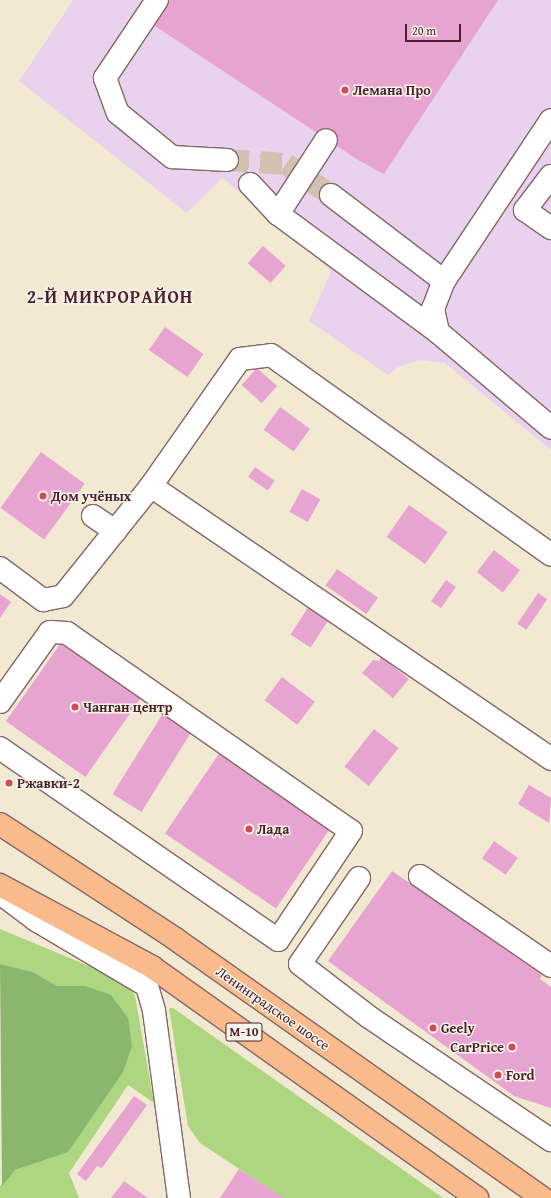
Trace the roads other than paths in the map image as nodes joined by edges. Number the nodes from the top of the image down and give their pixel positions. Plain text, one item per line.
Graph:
1 (157, 0) edge
2 (551, 120) edge
3 (326, 140) dead end
4 (528, 152) junction
5 (227, 160) tunnel mouth
6 (551, 176) edge
7 (250, 184) dead end
8 (331, 195) tunnel mouth
9 (278, 214) junction
10 (551, 228) edge
11 (444, 281) junction
12 (438, 332) junction
13 (551, 428) edge
14 (151, 486) junction
15 (93, 516) dead end
16 (115, 531) junction
17 (551, 555) edge
18 (0, 568) edge
19 (0, 702) edge
20 (0, 748) edge
21 (551, 759) edge
22 (0, 824) edge
23 (420, 876) dead end
24 (359, 878) dead end
25 (0, 885) edge
26 (0, 893) edge
27 (551, 966) edge
28 (551, 1140) edge
29 (179, 1198) edge
30 (476, 1198) edge
31 (543, 1198) edge

1 - 5 street
2 - 4 street
3 - 9 street
4 - 6 street
4 - 11 street
6 - 10 street
7 - 9 street
8 - 11 street
9 - 12 street
11 - 12 street
12 - 13 street
14 - 16 street
14 - 17 street
14 - 21 street
15 - 16 street
16 - 18 street
19 - 20 street
22 - 31 highway, Ленинградское шоссе / М-10
23 - 27 street
24 - 28 street
25 - 30 highway, М-10
26 - 29 street

